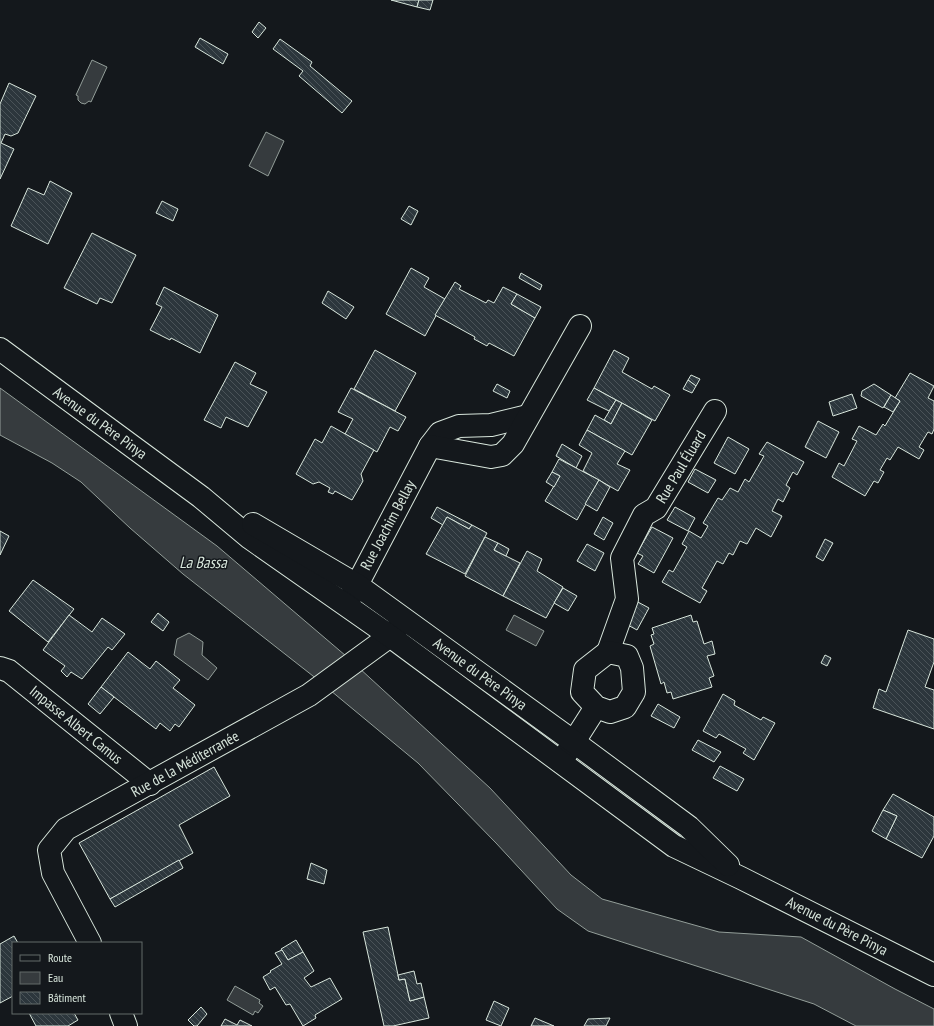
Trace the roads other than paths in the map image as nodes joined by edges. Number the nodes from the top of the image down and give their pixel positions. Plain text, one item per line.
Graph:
1 (580, 326) dead end
2 (0, 349) edge
3 (715, 411) dead end
4 (528, 416) junction
5 (430, 446) junction
6 (201, 497) junction
7 (357, 585) junction
8 (347, 605) junction
9 (404, 619) junction
10 (390, 636) junction
11 (608, 652) junction
12 (0, 668) edge
13 (596, 707) junction
14 (574, 742) junction
15 (561, 762) junction
16 (150, 784) junction
17 (741, 878) junction
18 (89, 942) edge
19 (934, 975) edge
20 (121, 1014) edge
21 (126, 1026) edge

1 - 4 street
2 - 6 street, Avenue du Père Pinya
3 - 11 street, Rue Paul Éluard
4 - 5 street, Rue Joachim Bellay
4 - 5 street
5 - 7 street, Rue Joachim Bellay
6 - 7 street, Avenue du Père Pinya
6 - 8 street, Avenue du Père Pinya
7 - 8 street, Rue Joachim Bellay
7 - 9 street, Avenue du Père Pinya
8 - 10 street, Avenue du Père Pinya
9 - 10 street, Rue de la Méditerranée
9 - 14 street, Avenue du Père Pinya
10 - 15 street, Avenue du Père Pinya
10 - 16 street, Rue de la Méditerranée
11 - 13 street
11 - 13 street
12 - 16 street, Impasse Albert Camus
13 - 14 street
14 - 15 street
14 - 17 street, Avenue du Père Pinya
15 - 17 street, Avenue du Père Pinya
16 - 18 street, Rue de la Méditerranée
17 - 19 street, Avenue du Père Pinya
20 - 21 street

